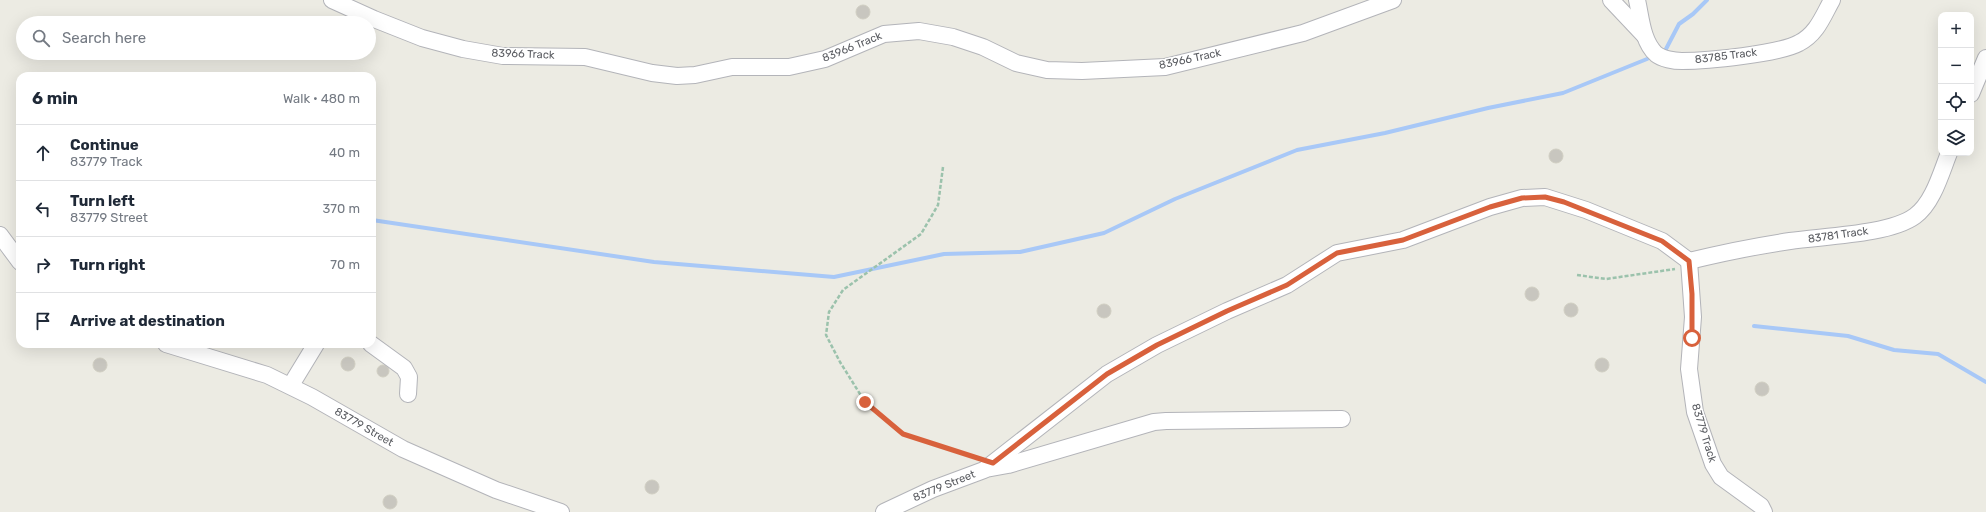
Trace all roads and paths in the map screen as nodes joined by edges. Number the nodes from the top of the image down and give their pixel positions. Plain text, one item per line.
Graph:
1 (332, 0) edge
2 (1364, 0) edge
3 (1393, 0) edge
4 (1610, 0) edge
5 (1637, 0) edge
6 (1832, 0) edge
7 (1354, 13) junction
8 (367, 16) edge
9 (376, 20) edge
10 (1644, 35) junction
11 (1986, 58) edge
12 (1974, 87) edge
13 (1948, 156) edge
14 (943, 167) dead end
15 (0, 235) edge
16 (10, 256) edge
17 (1689, 264) junction
18 (1577, 275) dead end
19 (179, 348) edge
20 (314, 348) edge
21 (376, 348) edge
22 (291, 385) junction
23 (408, 394) dead end
24 (1342, 419) dead end
25 (988, 466) junction
26 (561, 512) edge
27 (884, 512) edge
28 (1764, 512) edge

1 - 8 street, 83966 Track
2 - 7 street
3 - 7 street, 83966 Track
4 - 10 street
5 - 10 street, 83785 Track
6 - 10 street, 83785 Track
7 - 9 street, 83966 Track
11 - 12 street
13 - 17 street, 83781 Track
14 - 25 path
15 - 16 street
17 - 18 path
17 - 25 street, 83779 Street
17 - 28 street, 83779 Track
19 - 22 street, 83779 Street
20 - 22 street
21 - 23 street
22 - 26 street, 83779 Street
24 - 25 street
25 - 27 street, 83779 Street

